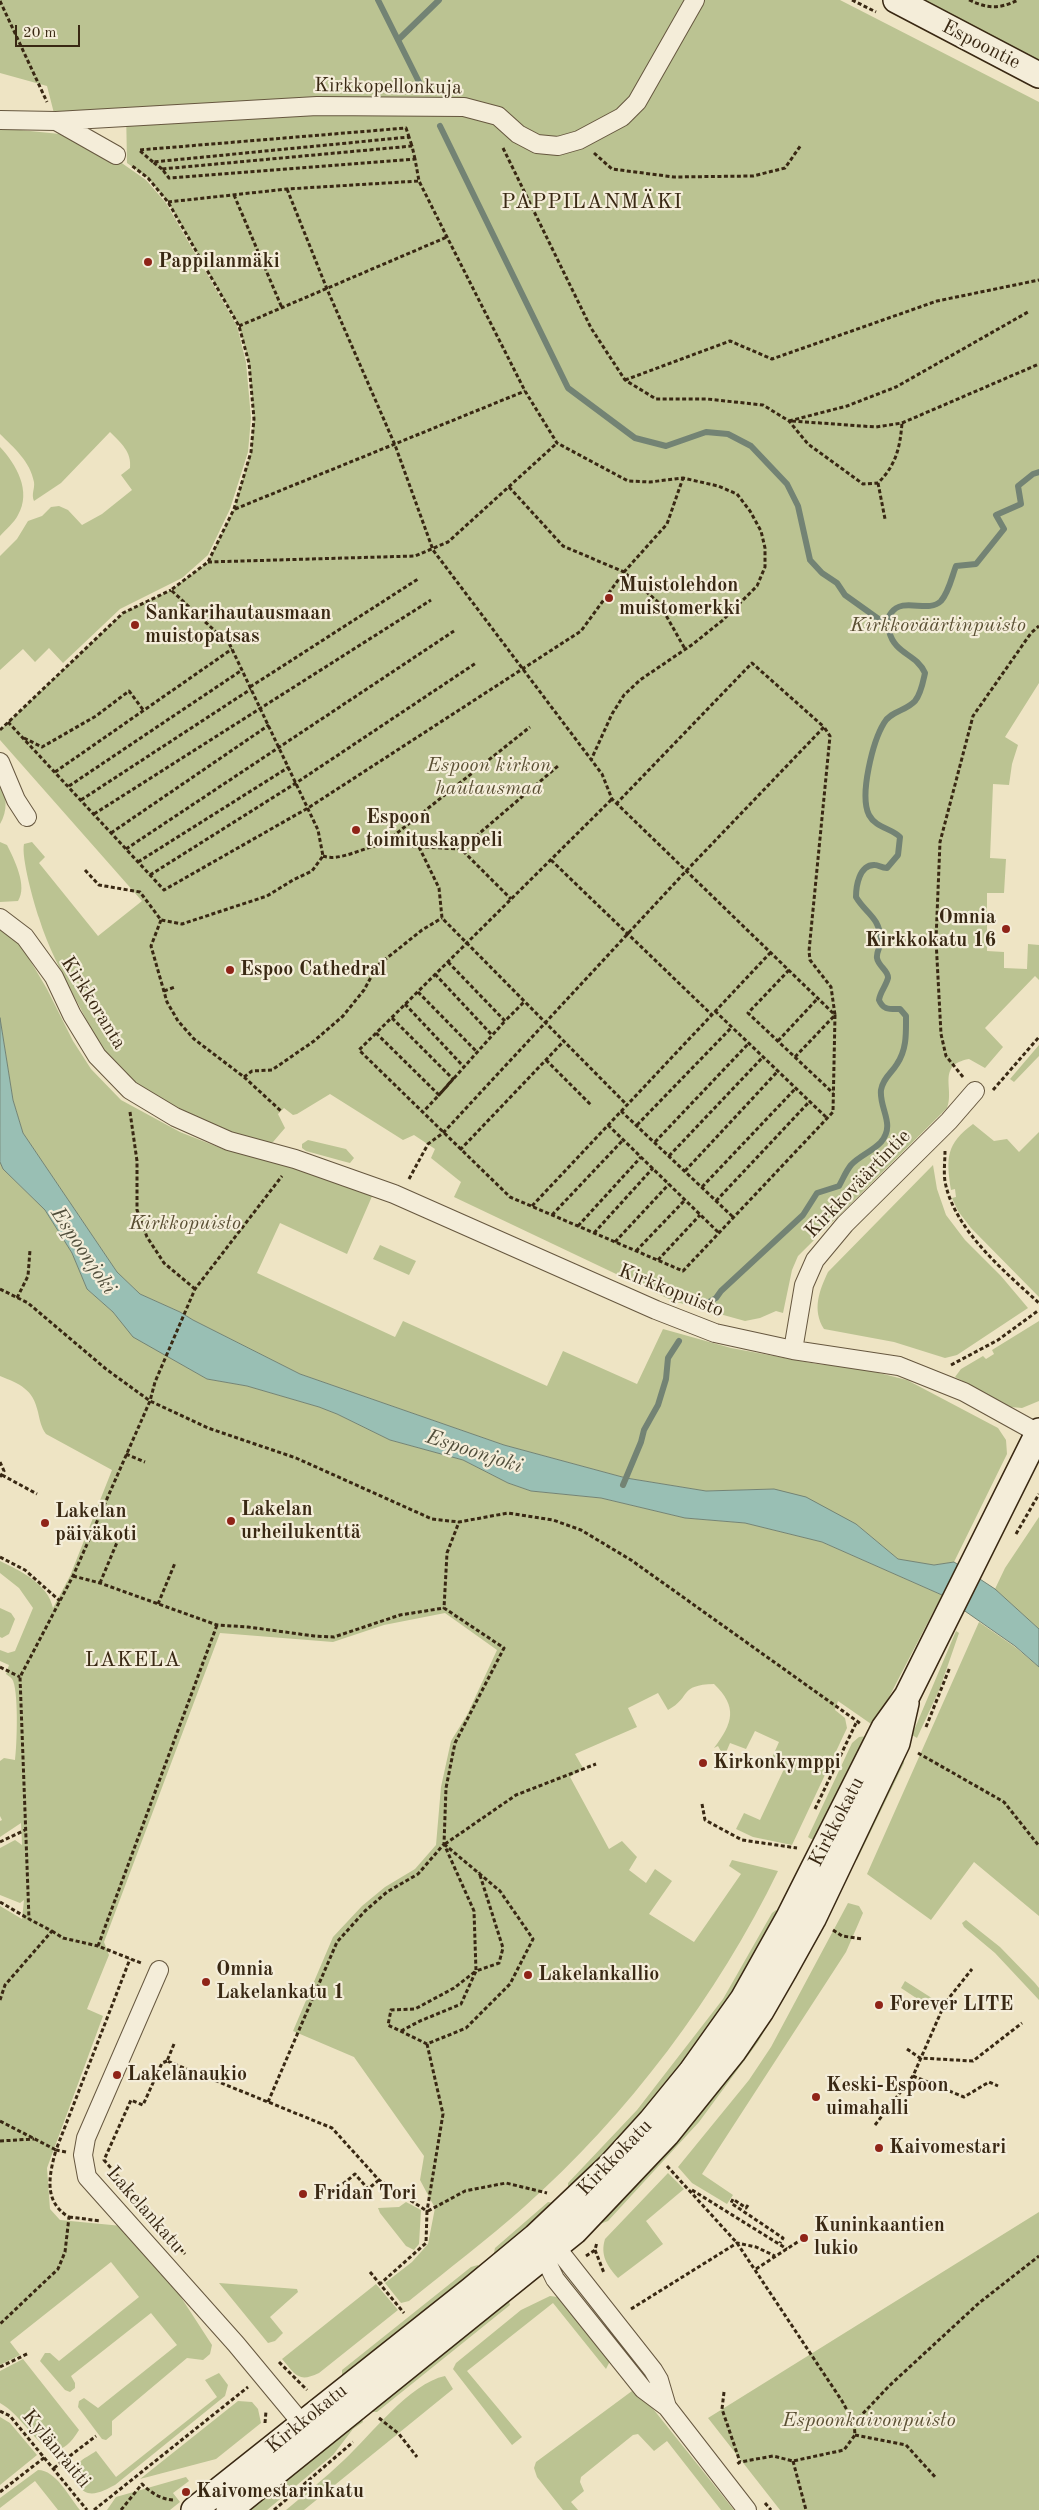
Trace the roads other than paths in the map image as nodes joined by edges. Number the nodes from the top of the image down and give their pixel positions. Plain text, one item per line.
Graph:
1 (694, 0) edge
2 (896, 0) edge
3 (1039, 75) edge
4 (0, 120) edge
5 (56, 121) junction
6 (116, 155) road end
7 (0, 762) edge
8 (27, 817) dead end
9 (0, 918) edge
10 (981, 1094) road end
11 (295, 1159) joint
12 (793, 1350) junction
13 (1039, 1432) edge
14 (159, 1970) road end
15 (545, 2247) junction
16 (309, 2432) junction
17 (186, 2504) edge
18 (229, 2510) edge
19 (747, 2510) edge

1 - 5 street, Kirkkopellonkuja
2 - 3 main road, Espoontie
4 - 5 street, Kirkkopellonkuja
5 - 6 street
7 - 8 street
9 - 11 street, Kirkkoranta
10 - 12 street, Kirkkoväärtintie
11 - 12 street, Kirkkopuisto
12 - 13 street, Kirkkopuisto
13 - 15 main road, Kirkkokatu
14 - 16 street, Lakelankatu
15 - 16 main road, Kirkkokatu
15 - 19 street
16 - 17 main road, Kirkkokatu
16 - 18 main road, Kirkkokatu

